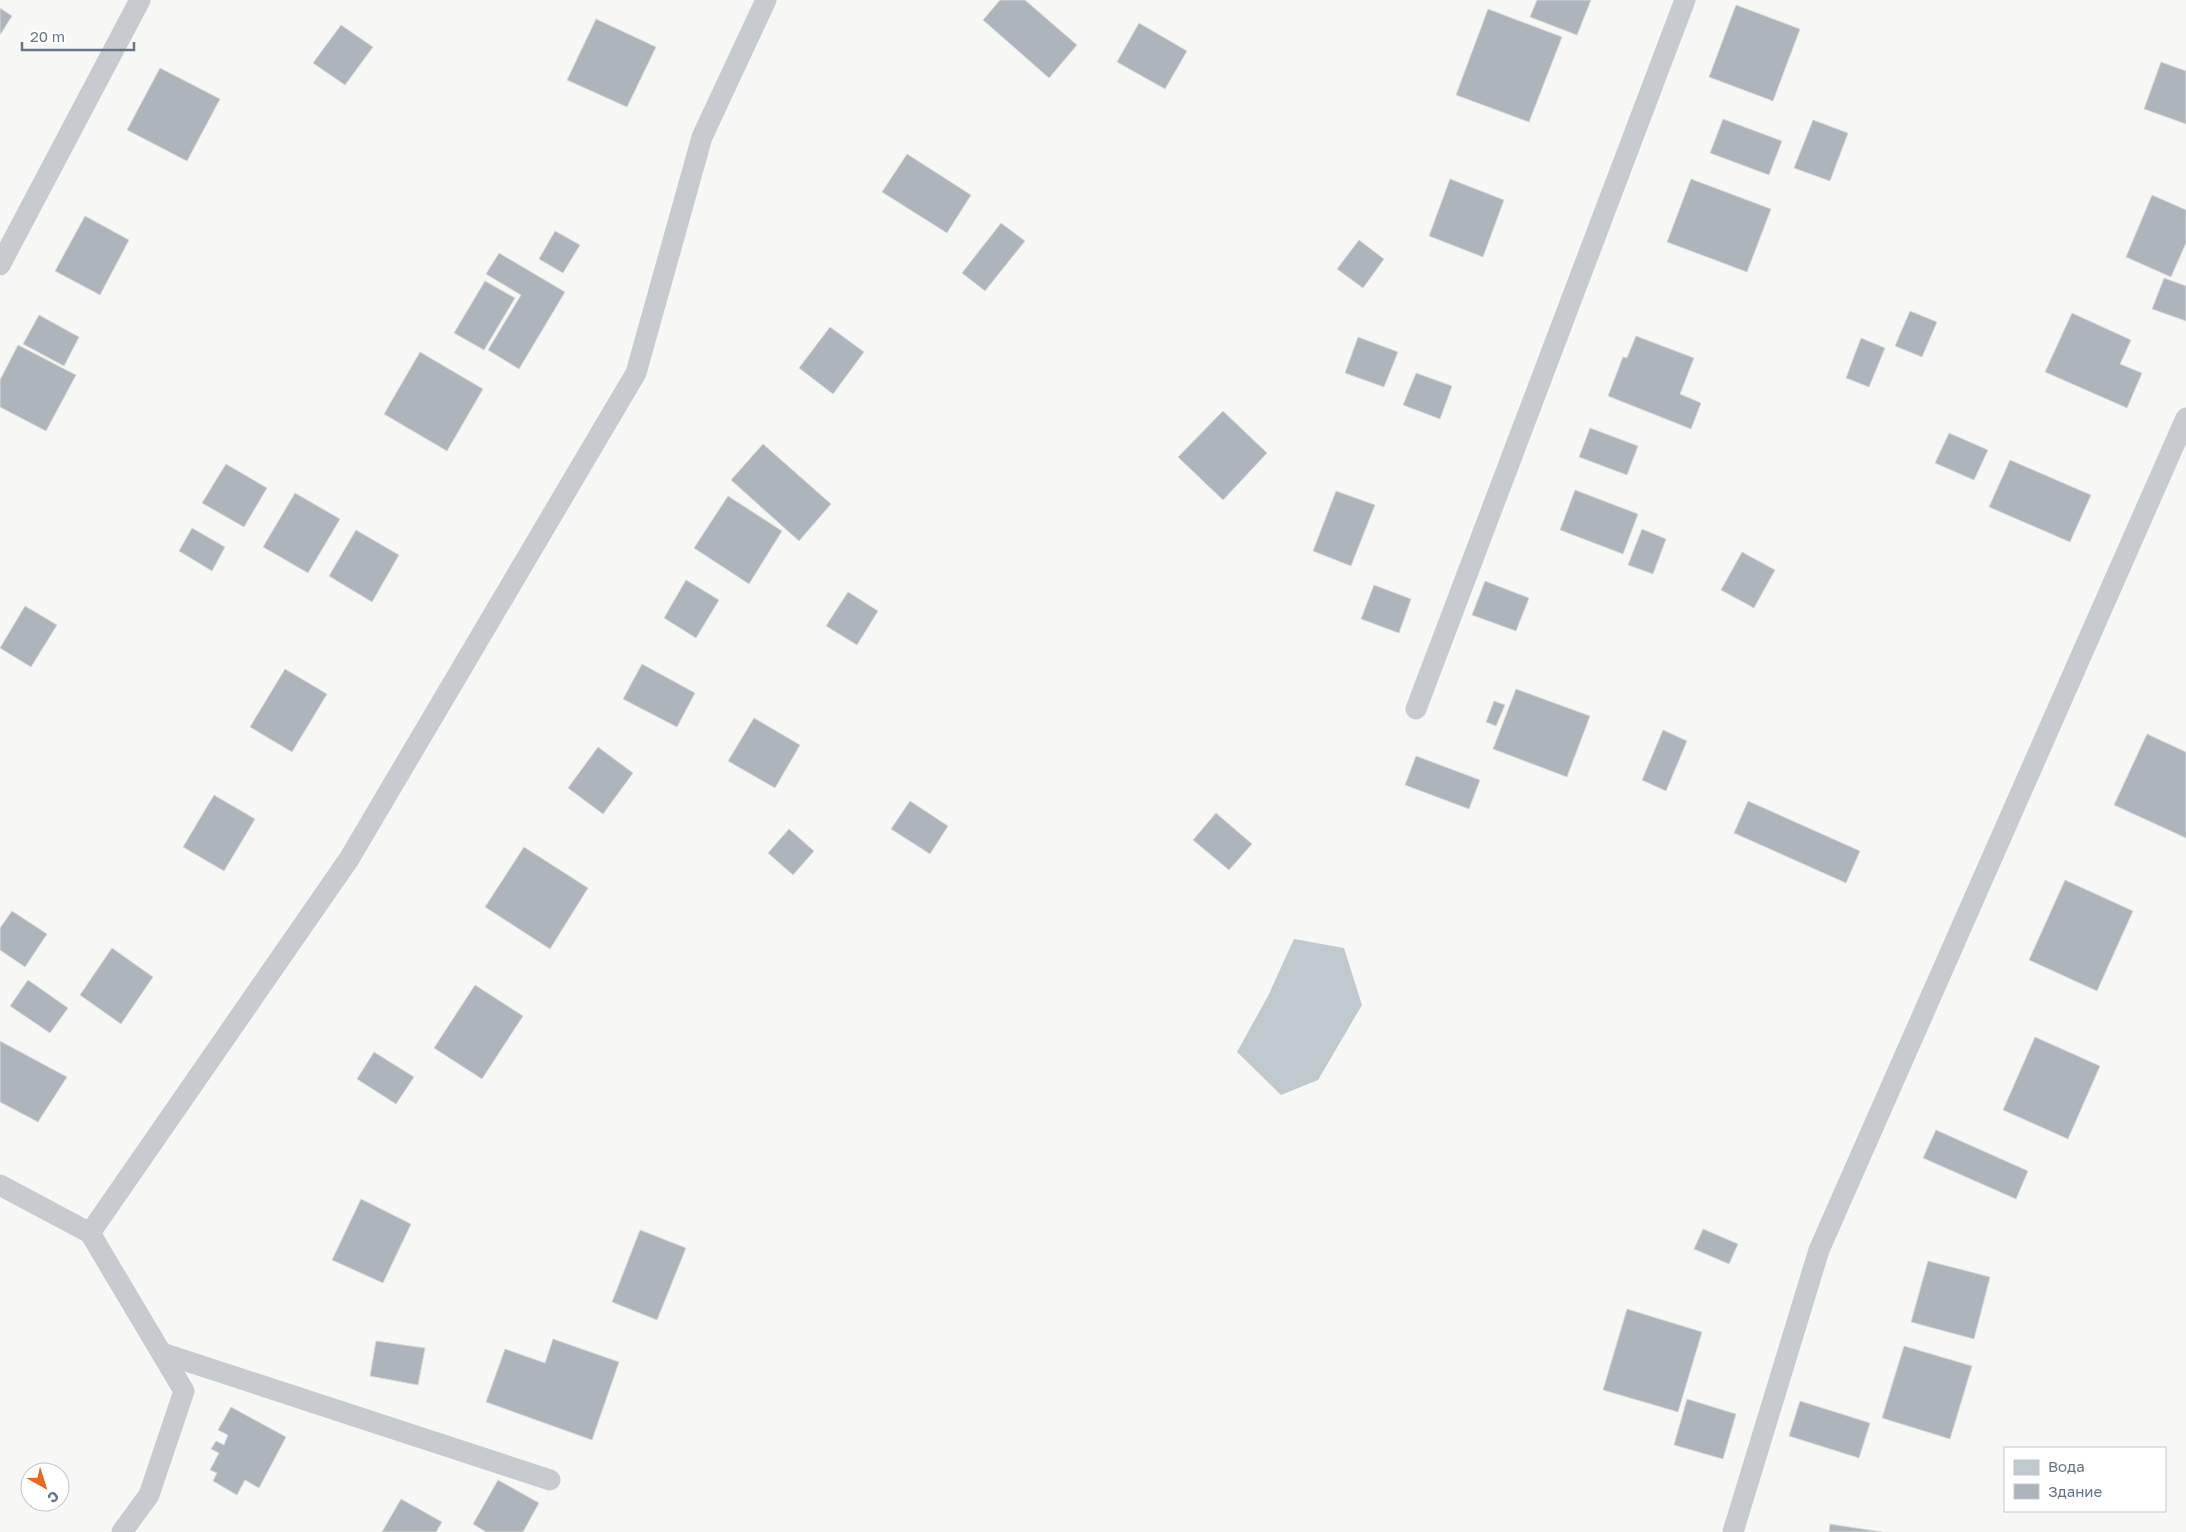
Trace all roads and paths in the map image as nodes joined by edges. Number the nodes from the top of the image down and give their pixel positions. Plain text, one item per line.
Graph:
1 (140, 0) edge
2 (766, 0) edge
3 (1685, 0) edge
4 (0, 265) edge
5 (2186, 418) edge
6 (1416, 709) dead end
7 (0, 1185) edge
8 (90, 1233) junction
9 (162, 1353) junction
10 (550, 1480) dead end
11 (122, 1532) edge
12 (1733, 1532) edge

1 - 4 lane
2 - 8 lane
3 - 6 lane
5 - 12 lane
7 - 8 lane
8 - 9 lane
9 - 10 lane
9 - 11 lane

